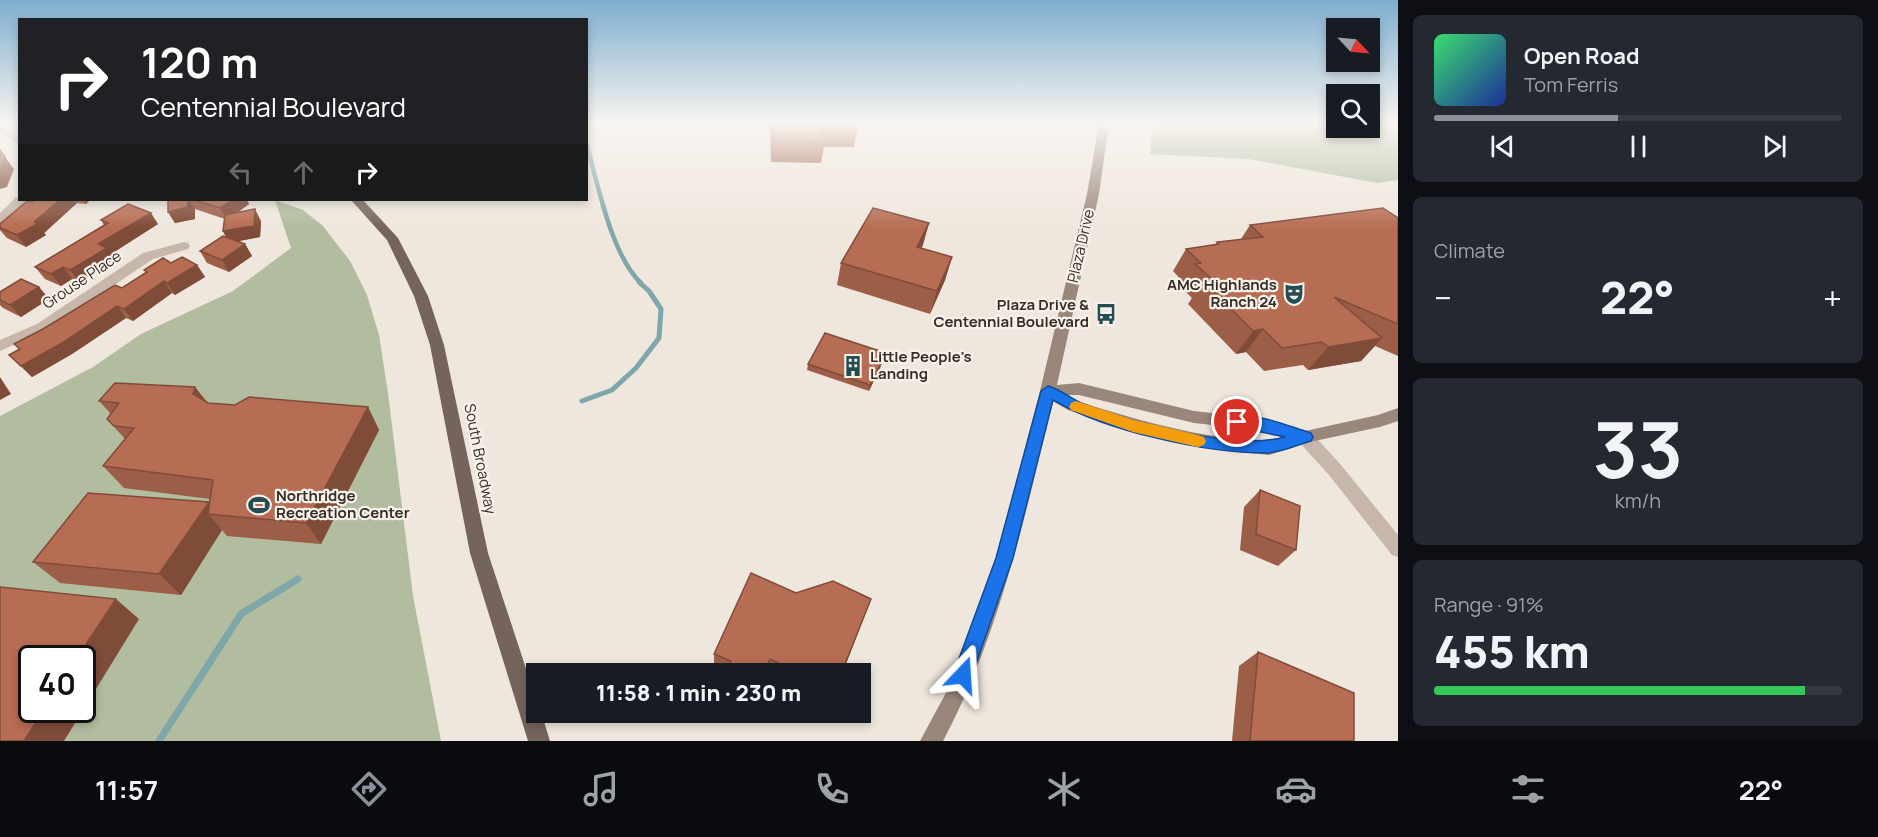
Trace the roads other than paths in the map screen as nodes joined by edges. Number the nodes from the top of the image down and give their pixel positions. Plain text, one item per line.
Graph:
1 (1099, 159) edge
2 (19, 201) edge
3 (358, 201) edge
4 (0, 220) edge
5 (184, 246) dead end
6 (0, 346) edge
7 (1048, 391) junction
8 (1398, 414) edge
9 (1305, 437) junction
10 (1398, 549) edge
11 (539, 741) edge
12 (931, 741) edge

1 - 7 street, Plaza Drive
2 - 4 street
3 - 11 main road, South Broadway
5 - 6 street, Grouse Place
7 - 9 street
7 - 9 street
7 - 12 street, Plaza Drive
8 - 9 street
9 - 10 street

